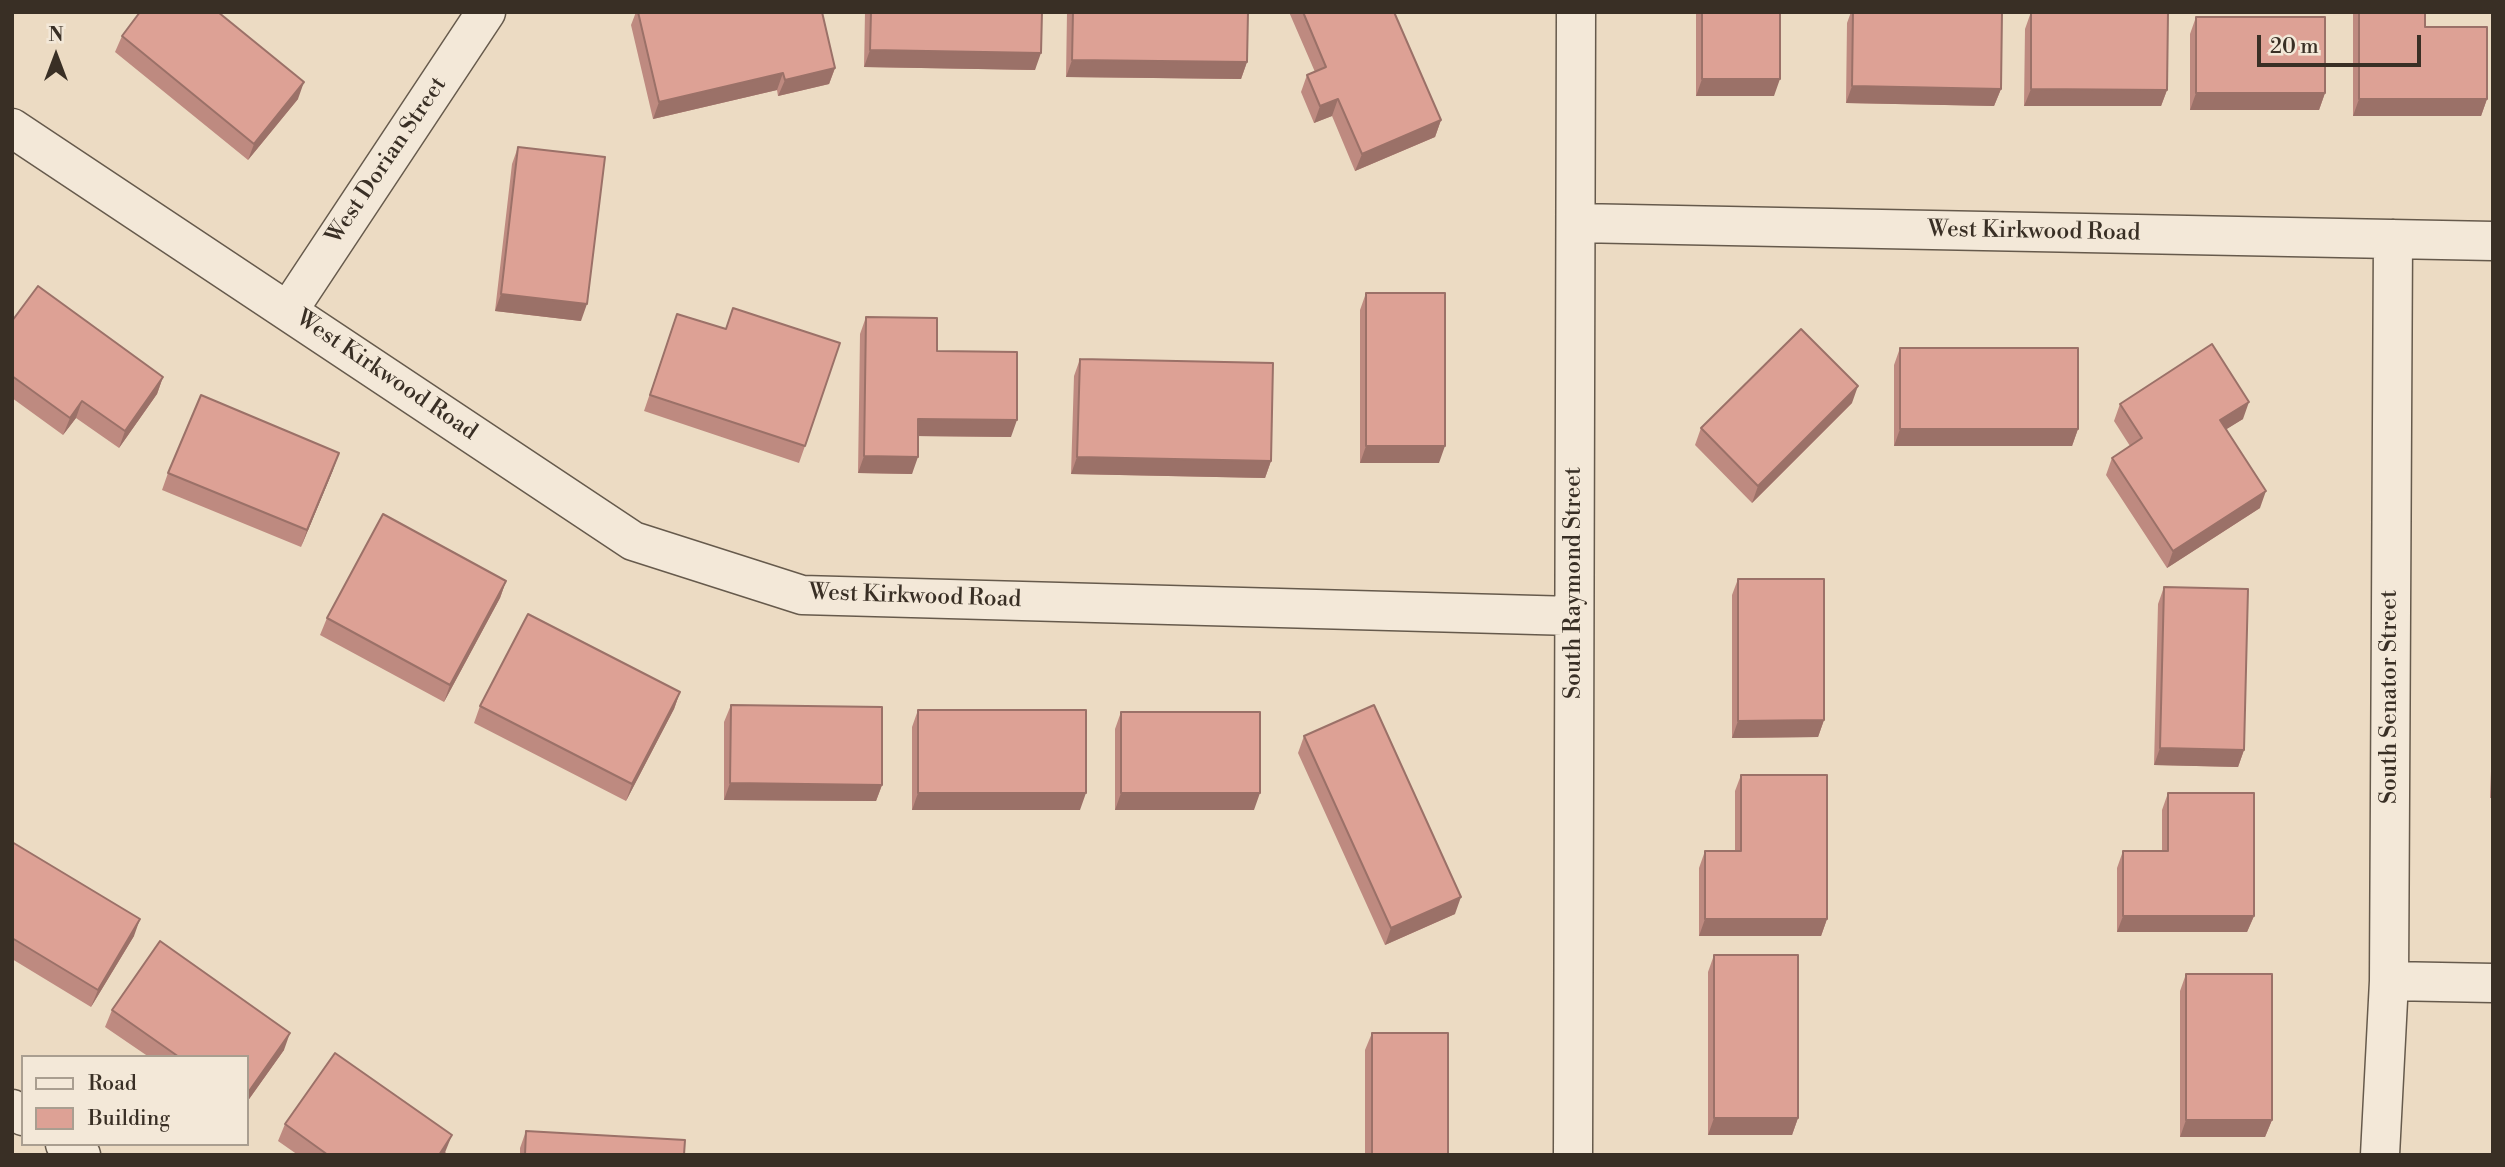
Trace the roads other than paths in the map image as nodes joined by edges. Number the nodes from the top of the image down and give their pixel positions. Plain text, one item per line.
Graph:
1 (486, 12) edge
2 (1576, 12) edge
3 (12, 128) edge
4 (1576, 223) junction
5 (2393, 239) junction
6 (2493, 242) edge
7 (288, 311) junction
8 (1573, 616) junction
9 (2389, 981) junction
10 (2493, 983) edge
11 (1573, 1155) edge
12 (2380, 1155) edge

1 - 7 street, West Dorian Street
2 - 4 street, South Raymond Street
3 - 7 street, West Kirkwood Road
4 - 5 street, West Kirkwood Road
4 - 8 street, South Raymond Street
5 - 6 street, West Kirkwood Road
5 - 9 street, South Senator Street
7 - 8 street, West Kirkwood Road
8 - 11 street, South Raymond Street
9 - 10 street
9 - 12 street, South Senator Street

